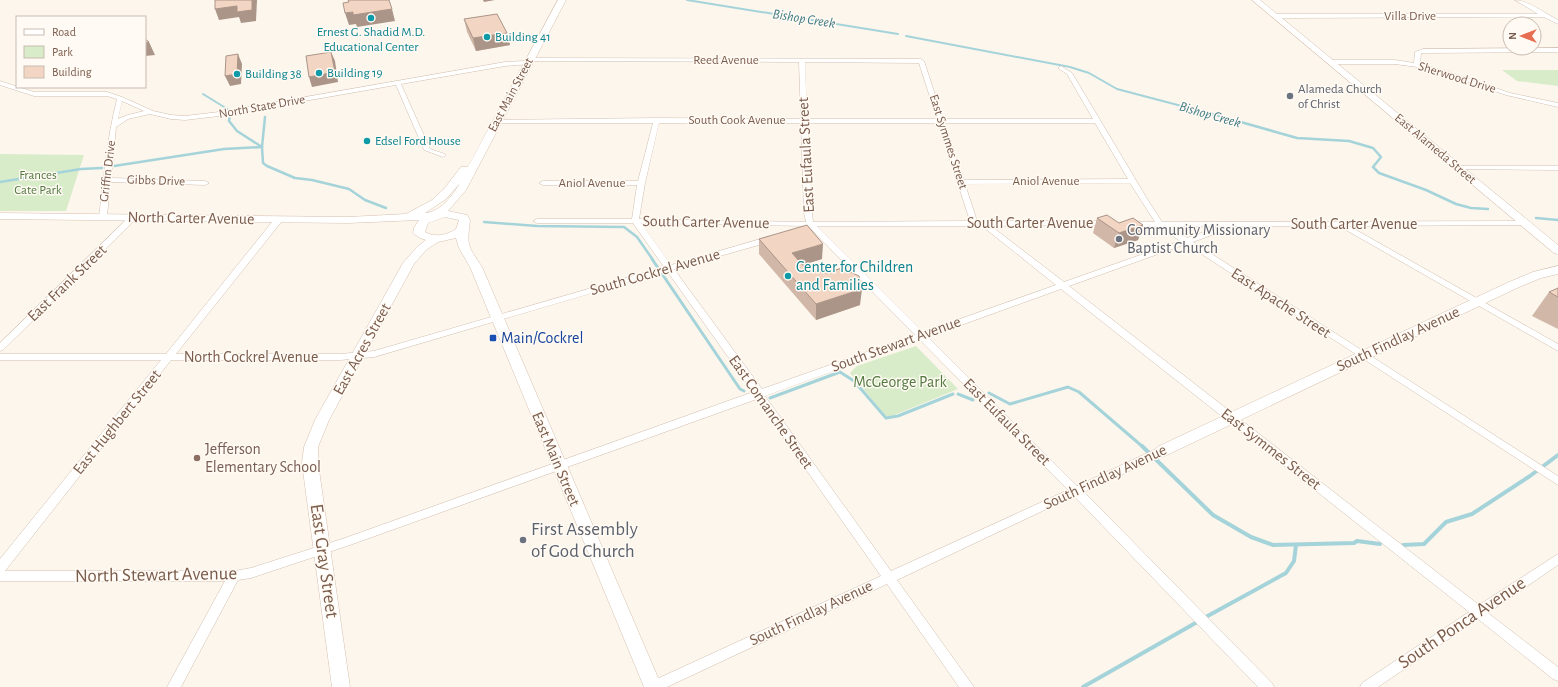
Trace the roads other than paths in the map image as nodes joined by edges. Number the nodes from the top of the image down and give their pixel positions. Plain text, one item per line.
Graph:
1 (562, 0) edge
2 (1256, 0) edge
3 (1517, 0) edge
4 (1275, 16) junction
5 (1546, 16) junction
6 (1558, 22) edge
7 (1558, 50) edge
8 (802, 60) junction
9 (529, 61) junction
10 (921, 61) joint
11 (1330, 62) junction
12 (1417, 65) junction
13 (1061, 68) dead end
14 (0, 83) edge
15 (398, 83) junction
16 (120, 98) junction
17 (1558, 105) edge
18 (152, 112) junction
19 (657, 120) junction
20 (804, 120) junction
21 (941, 120) junction
22 (497, 121) junction
23 (1097, 121) junction
24 (113, 126) junction
25 (487, 139) junction
26 (443, 155) dead end
27 (1457, 168) junction
28 (1558, 168) edge
29 (106, 180) junction
30 (1133, 181) junction
31 (960, 182) junction
32 (205, 183) dead end
33 (543, 183) dead end
34 (640, 183) junction
35 (461, 190) junction
36 (459, 215) junction
37 (0, 216) edge
38 (435, 216) junction
39 (103, 217) junction
40 (134, 217) junction
41 (279, 219) junction
42 (395, 219) junction
43 (381, 220) junction
44 (537, 221) dead end
45 (635, 221) junction
46 (978, 222) junction
47 (1524, 223) junction
48 (810, 224) junction
49 (1160, 224) junction
50 (1234, 224) junction
51 (1341, 224) junction
52 (464, 228) junction
53 (418, 231) junction
54 (792, 233) edge
55 (778, 237) edge
56 (437, 239) junction
57 (1186, 242) junction
58 (1558, 251) edge
59 (468, 254) junction
60 (409, 263) junction
61 (667, 269) junction
62 (1558, 270) edge
63 (1063, 285) junction
64 (1478, 302) junction
65 (497, 318) junction
66 (920, 336) junction
67 (0, 348) edge
68 (1558, 348) edge
69 (1363, 355) junction
70 (358, 356) junction
71 (0, 357) edge
72 (169, 357) junction
73 (758, 394) junction
74 (1231, 418) junction
75 (315, 436) joint
76 (1162, 451) joint
77 (558, 466) junction
78 (1556, 479) edge
79 (1075, 490) junction
80 (322, 550) junction
81 (1558, 559) edge
82 (0, 568) edge
83 (0, 576) edge
84 (234, 576) junction
85 (887, 577) junction
86 (1479, 613) junction
87 (1558, 676) edge
88 (174, 687) edge
89 (341, 687) edge
90 (653, 687) edge
91 (967, 687) edge
92 (1267, 687) edge
93 (1367, 687) edge

1 - 9 street, East Main Street
2 - 4 street, East Alameda Street
3 - 5 street
4 - 5 street, Villa Drive
4 - 11 street, East Alameda Street
5 - 6 street
7 - 12 street
8 - 9 street, Reed Avenue
8 - 10 street, Reed Avenue
8 - 20 street, East Eufaula Street
9 - 15 street, North State Drive
9 - 22 street, East Main Street
10 - 21 street, East Symmes Street
11 - 12 street, Sherwood Drive
11 - 27 street, East Alameda Street
12 - 17 street, Sherwood Drive
13 - 23 street, East Apache Street
14 - 16 street, North State Drive
15 - 18 street, North State Drive
15 - 26 street
16 - 18 street, North State Drive
16 - 24 street, Griffin Drive
18 - 24 street, Griffin Drive
19 - 20 street, South Cook Avenue
19 - 22 street, South Cook Avenue
19 - 34 street
20 - 21 street, South Cook Avenue
20 - 48 street, East Eufaula Street
21 - 23 street, South Cook Avenue
21 - 31 street, East Symmes Street
22 - 25 street, East Main Street
23 - 30 street, East Apache Street
24 - 29 street, Griffin Drive
25 - 35 street, East Main Street
25 - 42 street
27 - 28 street
27 - 47 street, East Alameda Street
29 - 32 street, Gibbs Drive
29 - 39 street, Griffin Drive
30 - 31 street, Aniol Avenue
30 - 49 street, East Apache Street
31 - 46 street, East Symmes Street
33 - 34 street, Aniol Avenue
34 - 45 street
35 - 36 street, East Main Street
35 - 38 street, East Main Street
36 - 38 street, North Carter Avenue
36 - 52 street
37 - 39 street, North Carter Avenue
38 - 42 street, North Carter Avenue
38 - 53 street, East Main Street
39 - 40 street, North Carter Avenue
40 - 41 street, North Carter Avenue
40 - 67 street, East Frank Street
41 - 43 street, North Carter Avenue
41 - 72 street, East Hughbert Street
42 - 43 street, North Carter Avenue
43 - 53 street, North Carter Avenue
44 - 45 street, South Carter Avenue
45 - 48 street, South Carter Avenue
45 - 61 street, East Comanche Street
46 - 48 street, South Carter Avenue
46 - 49 street, South Carter Avenue
46 - 63 street, East Symmes Street
47 - 51 street, South Carter Avenue
47 - 58 street, East Alameda Street
48 - 54 street
48 - 66 street, East Eufaula Street
49 - 50 street, South Carter Avenue
49 - 57 street, East Apache Street
50 - 51 street, South Carter Avenue
50 - 57 street, South Stewart Avenue
51 - 64 street
52 - 56 street
52 - 59 street, East Main Street
53 - 56 street, North Carter Avenue
53 - 60 street, East Acres Street
55 - 61 street, South Cockrel Avenue
56 - 59 street
56 - 60 street, East Acres Street
57 - 63 street, South Stewart Avenue
57 - 69 street, East Apache Street
59 - 65 street, East Main Street
60 - 70 street, East Acres Street
61 - 65 street, South Cockrel Avenue
61 - 73 street, East Comanche Street
62 - 64 street, South Findlay Avenue
63 - 66 street, South Stewart Avenue
63 - 74 street, East Symmes Street
64 - 68 street
64 - 69 street, South Findlay Avenue
65 - 70 street, North Cockrel Avenue
65 - 77 street, East Main Street
66 - 73 street, South Stewart Avenue
66 - 79 street, East Eufaula Street
69 - 74 street, South Findlay Avenue
69 - 78 street, East Apache Street
70 - 72 street, North Cockrel Avenue
70 - 75 street, East Acres Street
71 - 72 street, North Cockrel Avenue
72 - 82 street, East Hughbert Street
73 - 77 street, South Stewart Avenue
73 - 85 street, East Comanche Street
74 - 76 street, South Findlay Avenue
74 - 86 street, East Symmes Street
75 - 80 street, East Gray Street
76 - 79 street, South Findlay Avenue
77 - 80 street, North Stewart Avenue
77 - 90 street, East Main Street
79 - 85 street, South Findlay Avenue
79 - 92 street, East Eufaula Street
80 - 84 street, North Stewart Avenue
80 - 89 street, East Gray Street
81 - 86 street, South Ponca Avenue
83 - 84 street, North Stewart Avenue
84 - 88 street
85 - 90 street, South Findlay Avenue
85 - 91 street, East Comanche Street
86 - 87 street, East Symmes Street
86 - 93 street, South Ponca Avenue

